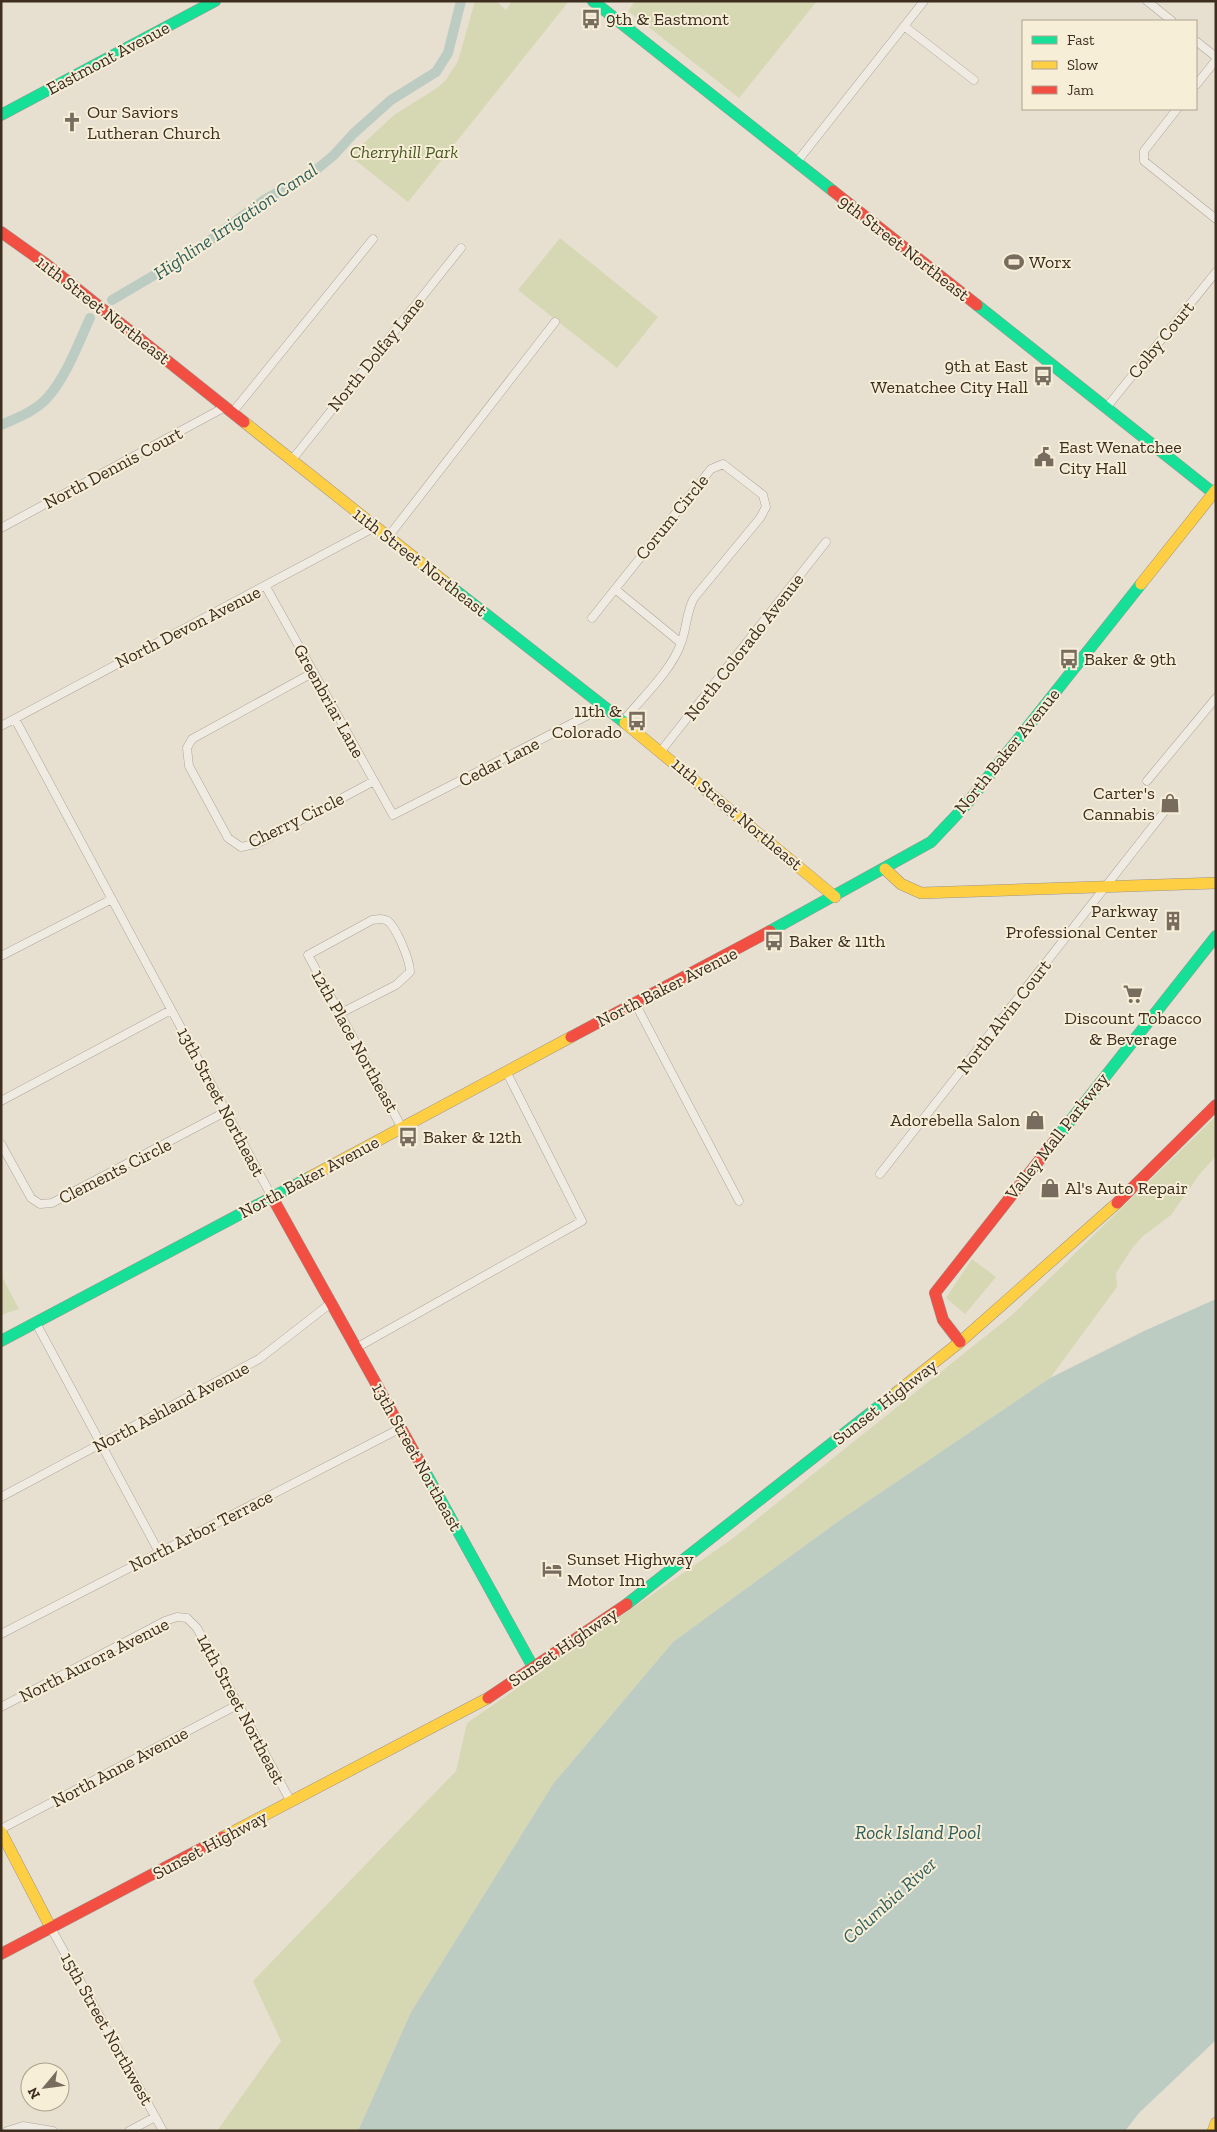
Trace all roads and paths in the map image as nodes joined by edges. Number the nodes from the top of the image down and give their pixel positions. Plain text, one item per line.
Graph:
1 (215, 1) edge
2 (593, 1) edge
3 (924, 1) edge
4 (1147, 1) edge
5 (1171, 20) edge
6 (904, 26) junction
7 (1197, 42) edge
8 (1216, 58) edge
9 (974, 80) dead end
10 (1197, 84) edge
11 (1176, 110) edge
12 (1, 115) edge
13 (796, 163) junction
14 (1216, 219) edge
15 (1, 232) edge
16 (373, 239) dead end
17 (462, 248) dead end
18 (1216, 272) edge
19 (555, 322) dead end
20 (1106, 408) junction
21 (228, 410) junction
22 (291, 461) junction
23 (1215, 493) edge
24 (375, 526) junction
25 (1, 528) edge
26 (388, 536) junction
27 (826, 542) dead end
28 (266, 586) junction
29 (615, 589) junction
30 (592, 618) dead end
31 (681, 643) junction
32 (314, 672) junction
33 (1216, 698) edge
34 (604, 707) junction
35 (15, 719) junction
36 (623, 721) junction
37 (1, 726) edge
38 (661, 751) junction
39 (374, 781) junction
40 (1147, 781) dead end
41 (1164, 812) dead end
42 (393, 815) joint
43 (884, 869) junction
44 (1216, 884) edge
45 (1107, 885) junction
46 (836, 897) junction
47 (112, 899) junction
48 (1216, 936) edge
49 (1, 956) edge
50 (635, 1003) junction
51 (171, 1010) junction
52 (340, 1014) junction
53 (506, 1071) junction
54 (1, 1100) edge
55 (1216, 1105) edge
56 (225, 1112) junction
57 (402, 1128) junction
58 (1, 1144) edge
59 (880, 1174) dead end
60 (272, 1197) junction
61 (739, 1201) dead end
62 (331, 1303) junction
63 (36, 1323) junction
64 (1, 1340) edge
65 (960, 1342) junction
66 (356, 1348) junction
67 (401, 1428) junction
68 (102, 1444) junction
69 (1, 1497) edge
70 (159, 1552) junction
71 (187, 1618) joint
72 (1, 1634) edge
73 (533, 1667) junction
74 (239, 1704) junction
75 (1, 1707) edge
76 (291, 1802) junction
77 (1, 1830) edge
78 (51, 1928) junction
79 (1, 1954) edge
80 (155, 2117) junction
81 (1216, 2123) edge
82 (7, 2131) edge
83 (54, 2131) edge
84 (129, 2131) edge
85 (163, 2131) edge
86 (1213, 2131) edge

1 - 12 main road, Eastmont Avenue
2 - 13 main road, 9th Street Northeast
3 - 6 street
4 - 5 street
6 - 9 street
6 - 13 street
7 - 8 street
8 - 10 street
11 - 14 street
13 - 20 main road, 9th Street Northeast
15 - 21 main road, 11th Street Northeast
16 - 21 street, North Dennis Court
17 - 22 street, North Dolfay Lane
18 - 20 street, Colby Court
19 - 26 street
20 - 23 main road, 9th Street Northeast
21 - 22 main road, 11th Street Northeast
21 - 25 street, North Dennis Court
22 - 24 main road, 11th Street Northeast
23 - 43 main road, North Baker Avenue
24 - 26 main road, 11th Street Northeast
24 - 28 street, North Devon Avenue
26 - 34 main road, 11th Street Northeast
27 - 38 street, North Colorado Avenue
28 - 32 street, Greenbriar Lane
28 - 35 street, North Devon Avenue
29 - 30 street, Corum Circle
29 - 31 street
29 - 31 street, Corum Circle
31 - 36 street, Corum Circle
32 - 39 street, Greenbriar Lane
32 - 39 street, Cherry Circle
33 - 40 street
34 - 36 main road, 11th Street Northeast
34 - 42 street, Cedar Lane
35 - 37 street, North Devon Avenue
35 - 47 street, 13th Street Northeast
36 - 38 main road, 11th Street Northeast
38 - 46 main road, 11th Street Northeast
39 - 42 street, Greenbriar Lane
41 - 45 street, North Alvin Court
43 - 45 main road
43 - 46 main road, North Baker Avenue
44 - 45 main road
45 - 59 street, North Alvin Court
46 - 50 main road, North Baker Avenue
47 - 49 street
47 - 51 street, 13th Street Northeast
48 - 65 main road, Valley Mall Parkway
50 - 53 main road, North Baker Avenue
50 - 61 street
51 - 54 street
51 - 56 street, 13th Street Northeast
52 - 52 street, 12th Place Northeast
52 - 57 street, 12th Place Northeast
53 - 57 main road, North Baker Avenue
53 - 66 street
55 - 65 main road, Sunset Highway
56 - 58 street, Clements Circle
56 - 60 street, 13th Street Northeast
57 - 60 main road, North Baker Avenue
60 - 62 main road, 13th Street Northeast
60 - 63 main road, North Baker Avenue
62 - 66 main road, 13th Street Northeast
62 - 68 street, North Ashland Avenue
63 - 64 main road, North Baker Avenue
63 - 68 street
65 - 73 main road, Sunset Highway
66 - 67 main road, 13th Street Northeast
67 - 70 street, North Arbor Terrace
67 - 73 main road, 13th Street Northeast
68 - 69 street, North Ashland Avenue
68 - 70 street
70 - 72 street, North Arbor Terrace
71 - 74 street, 14th Street Northeast
71 - 75 street, North Aurora Avenue
73 - 76 main road, Sunset Highway
74 - 76 street, 14th Street Northeast
74 - 77 street, North Anne Avenue
76 - 78 main road, Sunset Highway
77 - 78 main road
78 - 79 main road, Sunset Highway
78 - 80 street, 15th Street Northwest
80 - 84 street
80 - 85 street, 15th Street Northwest
81 - 86 main road
82 - 83 street

